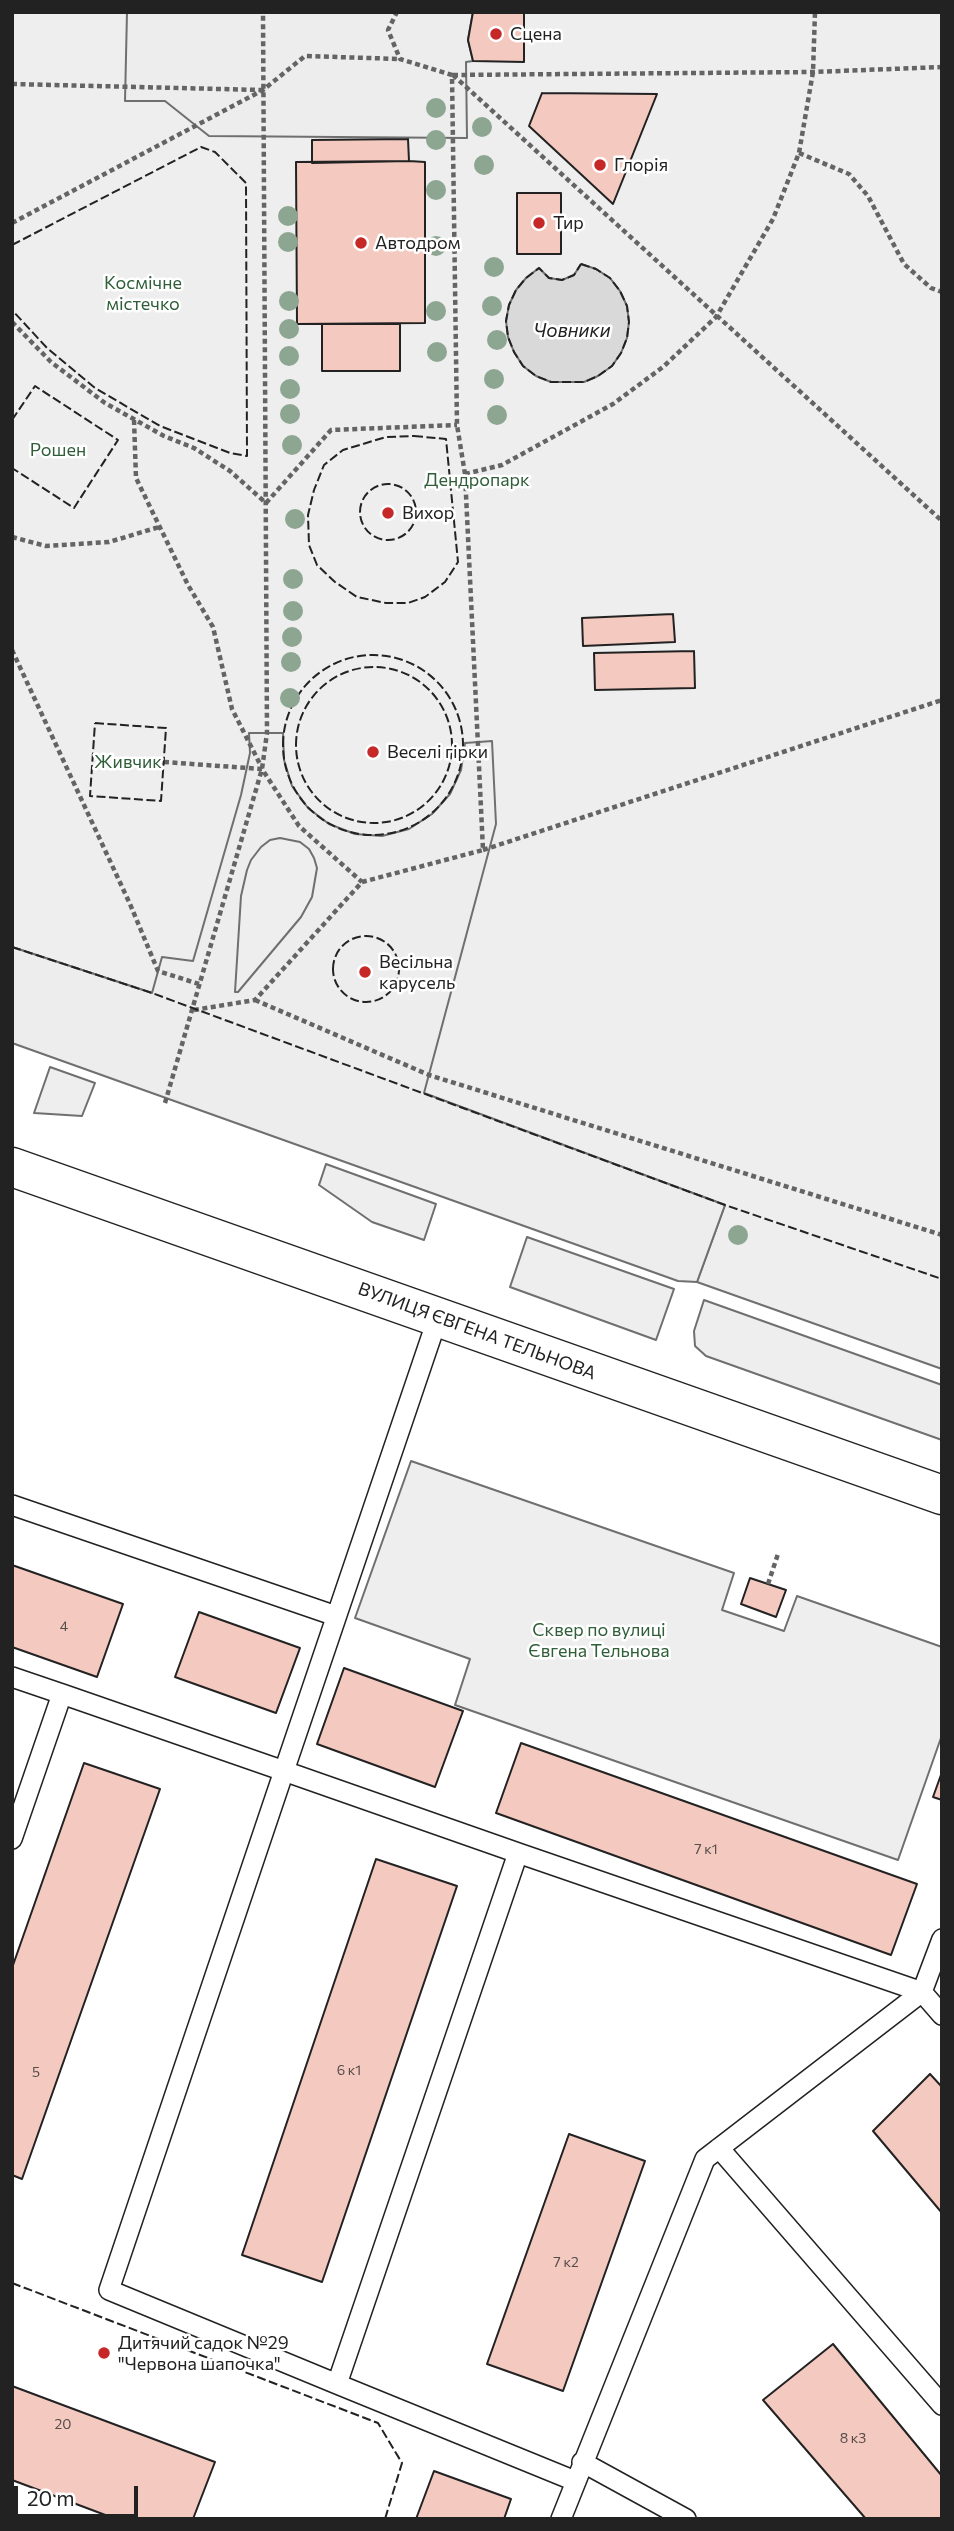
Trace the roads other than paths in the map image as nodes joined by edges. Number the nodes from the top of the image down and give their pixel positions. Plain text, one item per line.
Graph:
1 (12, 1167) edge
2 (438, 1317) junction
3 (942, 1495) edge
4 (12, 1505) edge
5 (336, 1616) junction
6 (12, 1677) edge
7 (62, 1694) junction
8 (284, 1772) junction
9 (12, 1839) edge
10 (518, 1853) junction
11 (942, 1939) edge
12 (922, 1992) junction
13 (942, 2015) edge
14 (719, 2148) junction
15 (337, 2384) junction
16 (942, 2405) edge
17 (582, 2462) junction
18 (575, 2481) junction
19 (561, 2519) edge
20 (686, 2519) edge

1 - 2 main road, ВУЛИЦЯ ЄВГЕНА ТЕЛЬНОВА
2 - 3 main road, ВУЛИЦЯ ЄВГЕНА ТЕЛЬНОВА
2 - 5 lane
4 - 5 lane
5 - 8 lane
6 - 7 lane
7 - 8 lane
7 - 9 lane
8 - 10 lane
8 - 15 lane
10 - 12 lane
10 - 15 lane
11 - 12 lane
12 - 13 lane
12 - 14 lane
14 - 16 lane
14 - 17 lane
15 - 18 lane
17 - 18 lane
17 - 20 lane
18 - 19 lane

